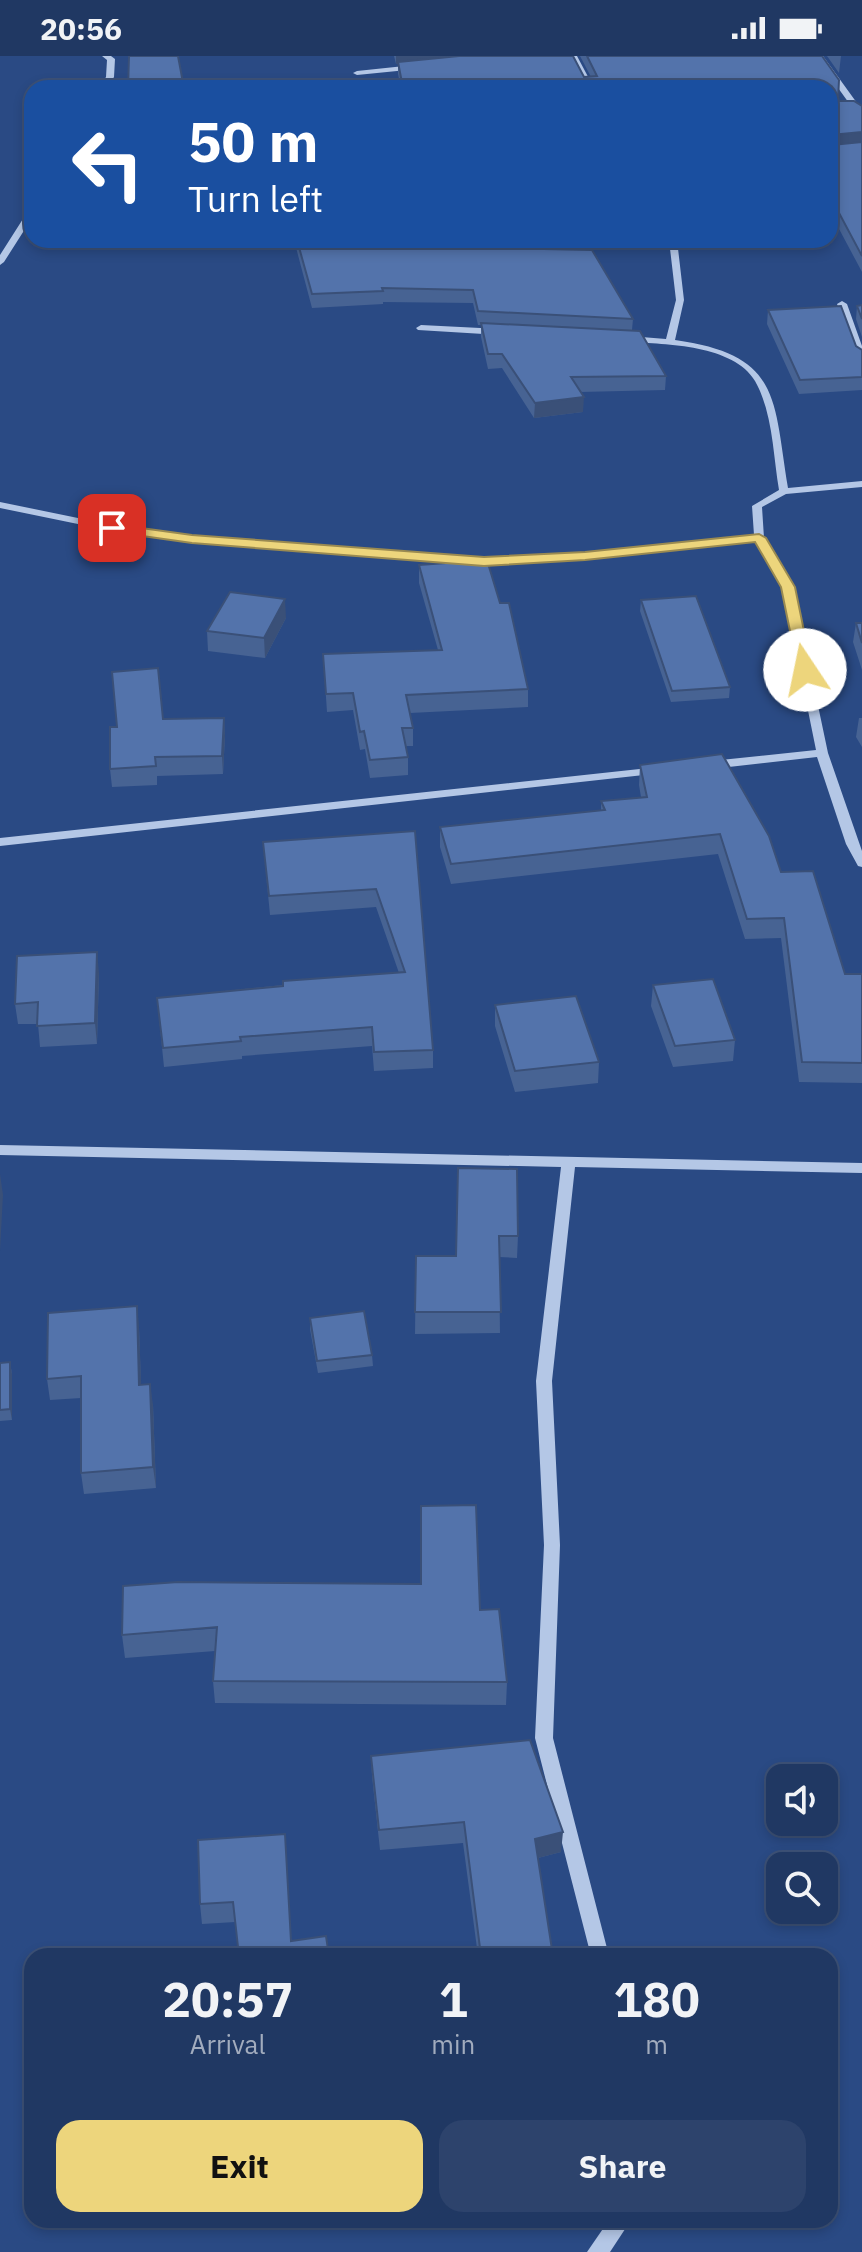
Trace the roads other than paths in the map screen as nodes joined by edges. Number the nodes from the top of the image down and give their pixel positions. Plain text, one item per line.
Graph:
1 (106, 56) edge
2 (573, 56) edge
3 (819, 56) edge
4 (431, 66) edge
5 (357, 73) dead end
6 (108, 80) edge
7 (586, 80) edge
8 (836, 80) edge
9 (838, 82) edge
10 (862, 115) edge
11 (24, 224) edge
12 (674, 248) edge
13 (0, 262) edge
14 (842, 304) edge
15 (421, 328) dead end
16 (514, 333) edge
17 (623, 339) edge
18 (670, 341) junction
19 (862, 359) edge
20 (862, 484) edge
21 (784, 491) junction
22 (0, 505) edge
23 (759, 538) junction
24 (822, 753) junction
25 (695, 767) edge
26 (679, 768) edge
27 (0, 842) edge
28 (862, 863) edge
29 (0, 1150) edge
30 (569, 1162) junction
31 (862, 1168) edge
32 (598, 1948) edge
33 (615, 2228) edge
34 (597, 2252) edge

1 - 6 street
2 - 7 street
3 - 8 street
4 - 5 street
9 - 10 street
11 - 13 street
12 - 18 street
14 - 19 street
15 - 16 street
17 - 18 street
18 - 21 street
20 - 21 street
21 - 23 street
22 - 23 street
23 - 24 street
24 - 25 street
24 - 28 street
26 - 27 street
29 - 30 street
30 - 31 street
30 - 32 street
33 - 34 street

